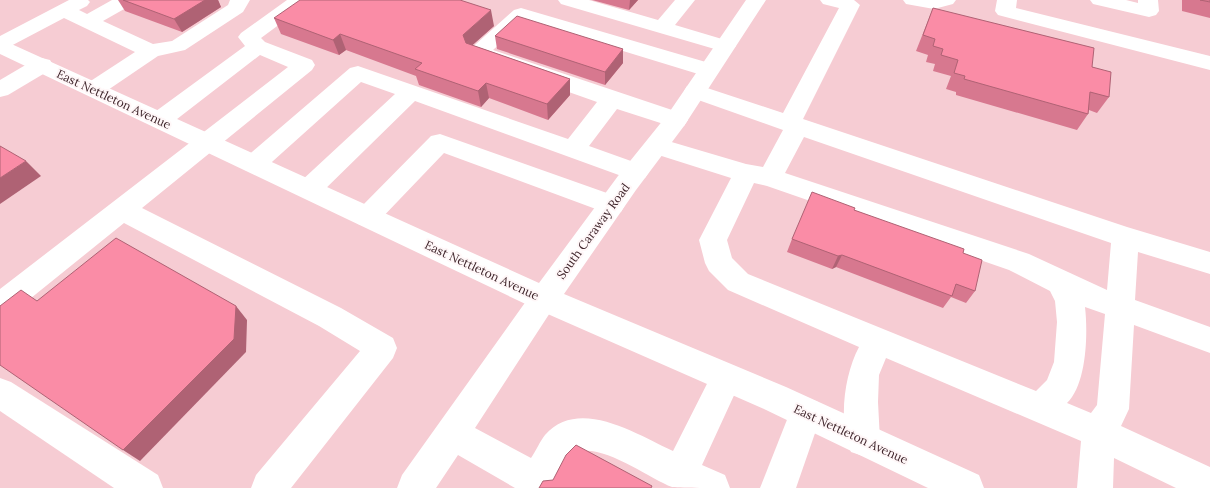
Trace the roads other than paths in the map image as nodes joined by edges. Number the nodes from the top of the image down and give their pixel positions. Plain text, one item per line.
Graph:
1 (83, 0) edge
2 (126, 0) edge
3 (240, 0) edge
4 (300, 0) edge
5 (568, 0) edge
6 (685, 0) edge
7 (756, 0) edge
8 (830, 0) edge
9 (914, 0) edge
10 (946, 0) edge
11 (1008, 0) edge
12 (1100, 0) edge
13 (1148, 0) edge
14 (529, 7) edge
15 (64, 11) junction
16 (88, 22) junction
17 (662, 28) junction
18 (1, 46) edge
19 (725, 46) junction
20 (258, 48) junction
21 (151, 51) junction
22 (1210, 63) edge
23 (42, 65) junction
24 (708, 70) junction
25 (0, 90) edge
26 (94, 90) junction
27 (411, 92) junction
28 (694, 92) junction
29 (612, 99) junction
30 (160, 120) junction
31 (676, 120) junction
32 (793, 125) junction
33 (208, 142) junction
34 (658, 146) junction
35 (573, 150) junction
36 (254, 164) junction
37 (636, 172) junction
38 (757, 175) junction
39 (309, 189) junction
40 (612, 205) junction
41 (122, 210) junction
42 (367, 217) junction
43 (1125, 237) junction
44 (1210, 263) edge
45 (1061, 283) junction
46 (544, 299) junction
47 (0, 306) edge
48 (1119, 308) junction
49 (1210, 340) edge
50 (881, 342) junction
51 (726, 378) junction
52 (0, 393) edge
53 (1040, 408) junction
54 (806, 413) junction
55 (1098, 432) junction
56 (452, 433) junction
57 (863, 440) junction
58 (681, 473) junction
59 (536, 484) edge
60 (145, 488) edge
61 (269, 488) edge
62 (415, 488) edge
63 (712, 488) edge
64 (778, 488) edge
65 (966, 488) edge
66 (1095, 488) edge
67 (1210, 488) edge

1 - 15 main road
2 - 16 main road
3 - 21 main road
4 - 20 main road
5 - 17 main road
6 - 17 main road
7 - 19 main road, South Caraway Road
8 - 32 main road
9 - 10 main road
11 - 22 main road
12 - 13 main road
14 - 24 main road
14 - 29 main road
15 - 16 main road
15 - 18 main road
16 - 21 main road
17 - 19 main road
18 - 23 main road, East Nettleton Avenue
19 - 24 main road, South Caraway Road
20 - 30 main road
20 - 33 main road
21 - 26 main road
23 - 25 main road
23 - 26 main road, East Nettleton Avenue
24 - 28 main road, South Caraway Road
26 - 30 main road, East Nettleton Avenue
27 - 35 main road
27 - 36 main road
27 - 39 main road
28 - 31 main road, South Caraway Road
28 - 32 main road
29 - 31 main road
29 - 35 main road
30 - 33 main road, East Nettleton Avenue
31 - 34 main road, South Caraway Road
32 - 38 main road
32 - 43 main road
33 - 36 main road, East Nettleton Avenue
33 - 41 main road
34 - 37 main road, South Caraway Road
34 - 38 main road
35 - 37 main road
36 - 39 main road, East Nettleton Avenue
37 - 40 main road, South Caraway Road
38 - 45 main road
38 - 50 main road
39 - 42 main road, East Nettleton Avenue
40 - 42 main road
40 - 46 main road, South Caraway Road
41 - 47 main road
41 - 61 main road
42 - 46 main road, East Nettleton Avenue
43 - 44 main road
43 - 48 main road
45 - 48 main road
45 - 53 main road
46 - 51 main road, East Nettleton Avenue
46 - 56 main road, South Caraway Road
48 - 49 main road
48 - 55 main road
50 - 53 main road
50 - 57 main road
51 - 54 main road, East Nettleton Avenue
51 - 58 main road
52 - 60 main road
53 - 55 main road
54 - 57 main road, East Nettleton Avenue
54 - 64 main road
55 - 66 main road
55 - 67 main road
56 - 59 main road
56 - 62 main road, South Caraway Road
57 - 65 main road, East Nettleton Avenue
58 - 59 main road
58 - 63 main road

